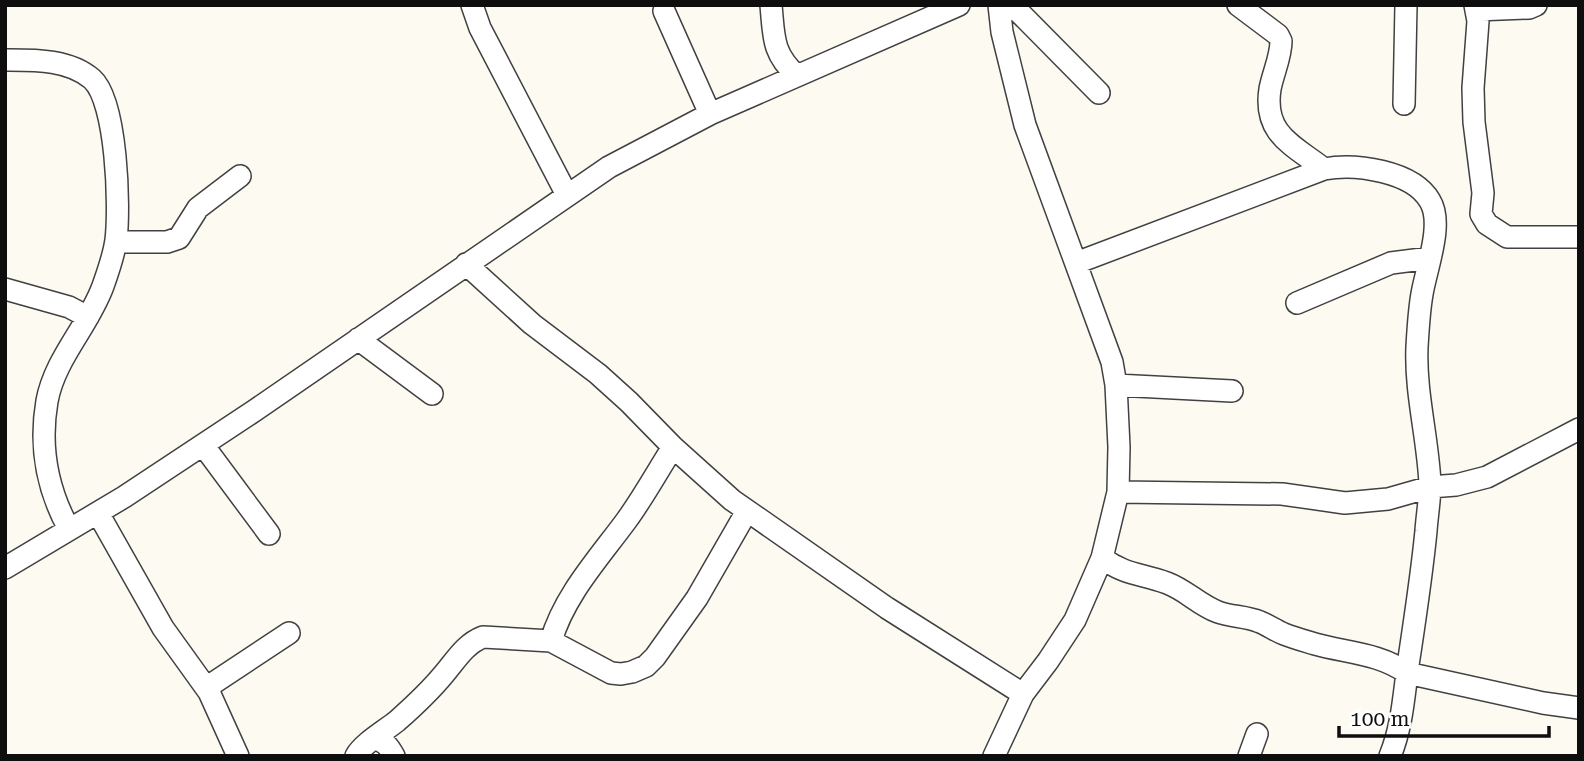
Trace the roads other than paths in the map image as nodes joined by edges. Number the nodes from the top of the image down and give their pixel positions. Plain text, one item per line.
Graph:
1 (472, 5) edge
2 (771, 5) edge
3 (959, 5) edge
4 (999, 5) edge
5 (1012, 5) edge
6 (1238, 5) edge
7 (1406, 5) edge
8 (1536, 5) edge
9 (1476, 7) edge
10 (664, 11) dead end
11 (5, 60) edge
12 (797, 76) junction
13 (1099, 93) dead end
14 (1404, 104) dead end
15 (710, 114) junction
16 (1324, 169) junction
17 (240, 176) dead end
18 (567, 195) junction
19 (1579, 237) edge
20 (116, 242) junction
21 (1430, 258) junction
22 (1076, 262) junction
23 (466, 264) junction
24 (5, 289) edge
25 (1297, 303) dead end
26 (89, 317) junction
27 (358, 339) junction
28 (1116, 385) junction
29 (1232, 391) dead end
30 (432, 394) dead end
31 (1579, 429) edge
32 (203, 445) junction
33 (673, 447) junction
34 (1430, 487) junction
35 (1118, 492) junction
36 (747, 511) junction
37 (97, 513) junction
38 (69, 529) junction
39 (269, 534) dead end
40 (1101, 558) junction
41 (5, 568) edge
42 (289, 633) dead end
43 (551, 642) junction
44 (1407, 673) junction
45 (209, 692) junction
46 (1023, 694) junction
47 (1579, 708) edge
48 (1257, 734) dead end
49 (375, 739) junction
50 (238, 756) edge
51 (356, 756) edge
52 (394, 756) edge
53 (993, 756) edge
54 (1249, 756) edge
55 (1390, 756) edge

1 - 18 street
2 - 12 street
3 - 12 street
4 - 22 street
5 - 13 street
6 - 16 street
7 - 14 street
8 - 9 street
9 - 19 street
10 - 15 street
11 - 20 street
12 - 15 street
15 - 18 street
16 - 21 street
16 - 22 street
17 - 20 street
18 - 23 street
20 - 26 street
21 - 25 street
21 - 34 street
22 - 28 street
23 - 27 street
23 - 33 street
24 - 26 street
26 - 38 street
27 - 30 street
27 - 32 street
28 - 29 street
28 - 35 street
31 - 34 street
32 - 37 street
32 - 39 street
33 - 36 street
33 - 43 street
34 - 35 street
34 - 44 street
35 - 40 street
36 - 43 street
36 - 46 street
37 - 38 street
37 - 45 street
38 - 41 street
40 - 44 street
40 - 46 street
42 - 45 street
43 - 49 street
44 - 47 street
44 - 55 street
45 - 50 street
46 - 53 street
48 - 54 street
49 - 51 street
49 - 52 street

